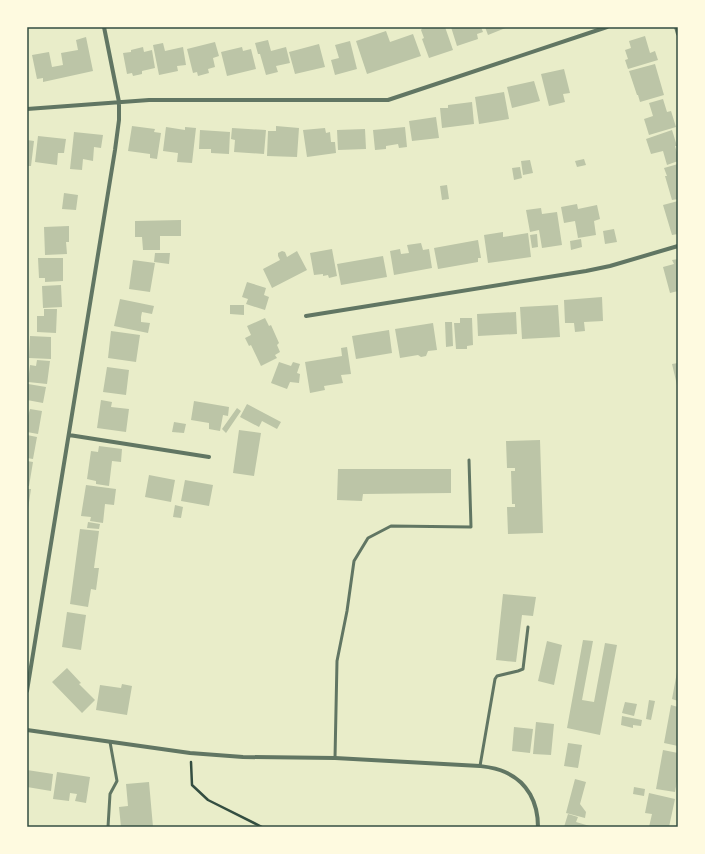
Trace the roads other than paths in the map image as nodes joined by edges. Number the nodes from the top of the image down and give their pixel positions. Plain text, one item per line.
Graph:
1 (104, 27) edge
2 (607, 27) edge
3 (676, 27) edge
4 (678, 34) edge
5 (119, 102) junction
6 (27, 109) edge
7 (678, 246) edge
8 (306, 316) dead end
9 (69, 435) junction
10 (209, 457) dead end
11 (469, 460) dead end
12 (528, 627) dead end
13 (27, 691) edge
14 (27, 730) edge
15 (110, 742) junction
16 (335, 758) junction
17 (480, 766) junction
18 (108, 827) edge
19 (538, 827) edge

1 - 5 street
2 - 5 street
3 - 4 street
5 - 6 street
5 - 9 street
7 - 8 street
9 - 10 street
9 - 13 street
11 - 16 lane
12 - 17 lane
14 - 15 street
15 - 16 street
15 - 18 lane
16 - 17 street
17 - 19 street

